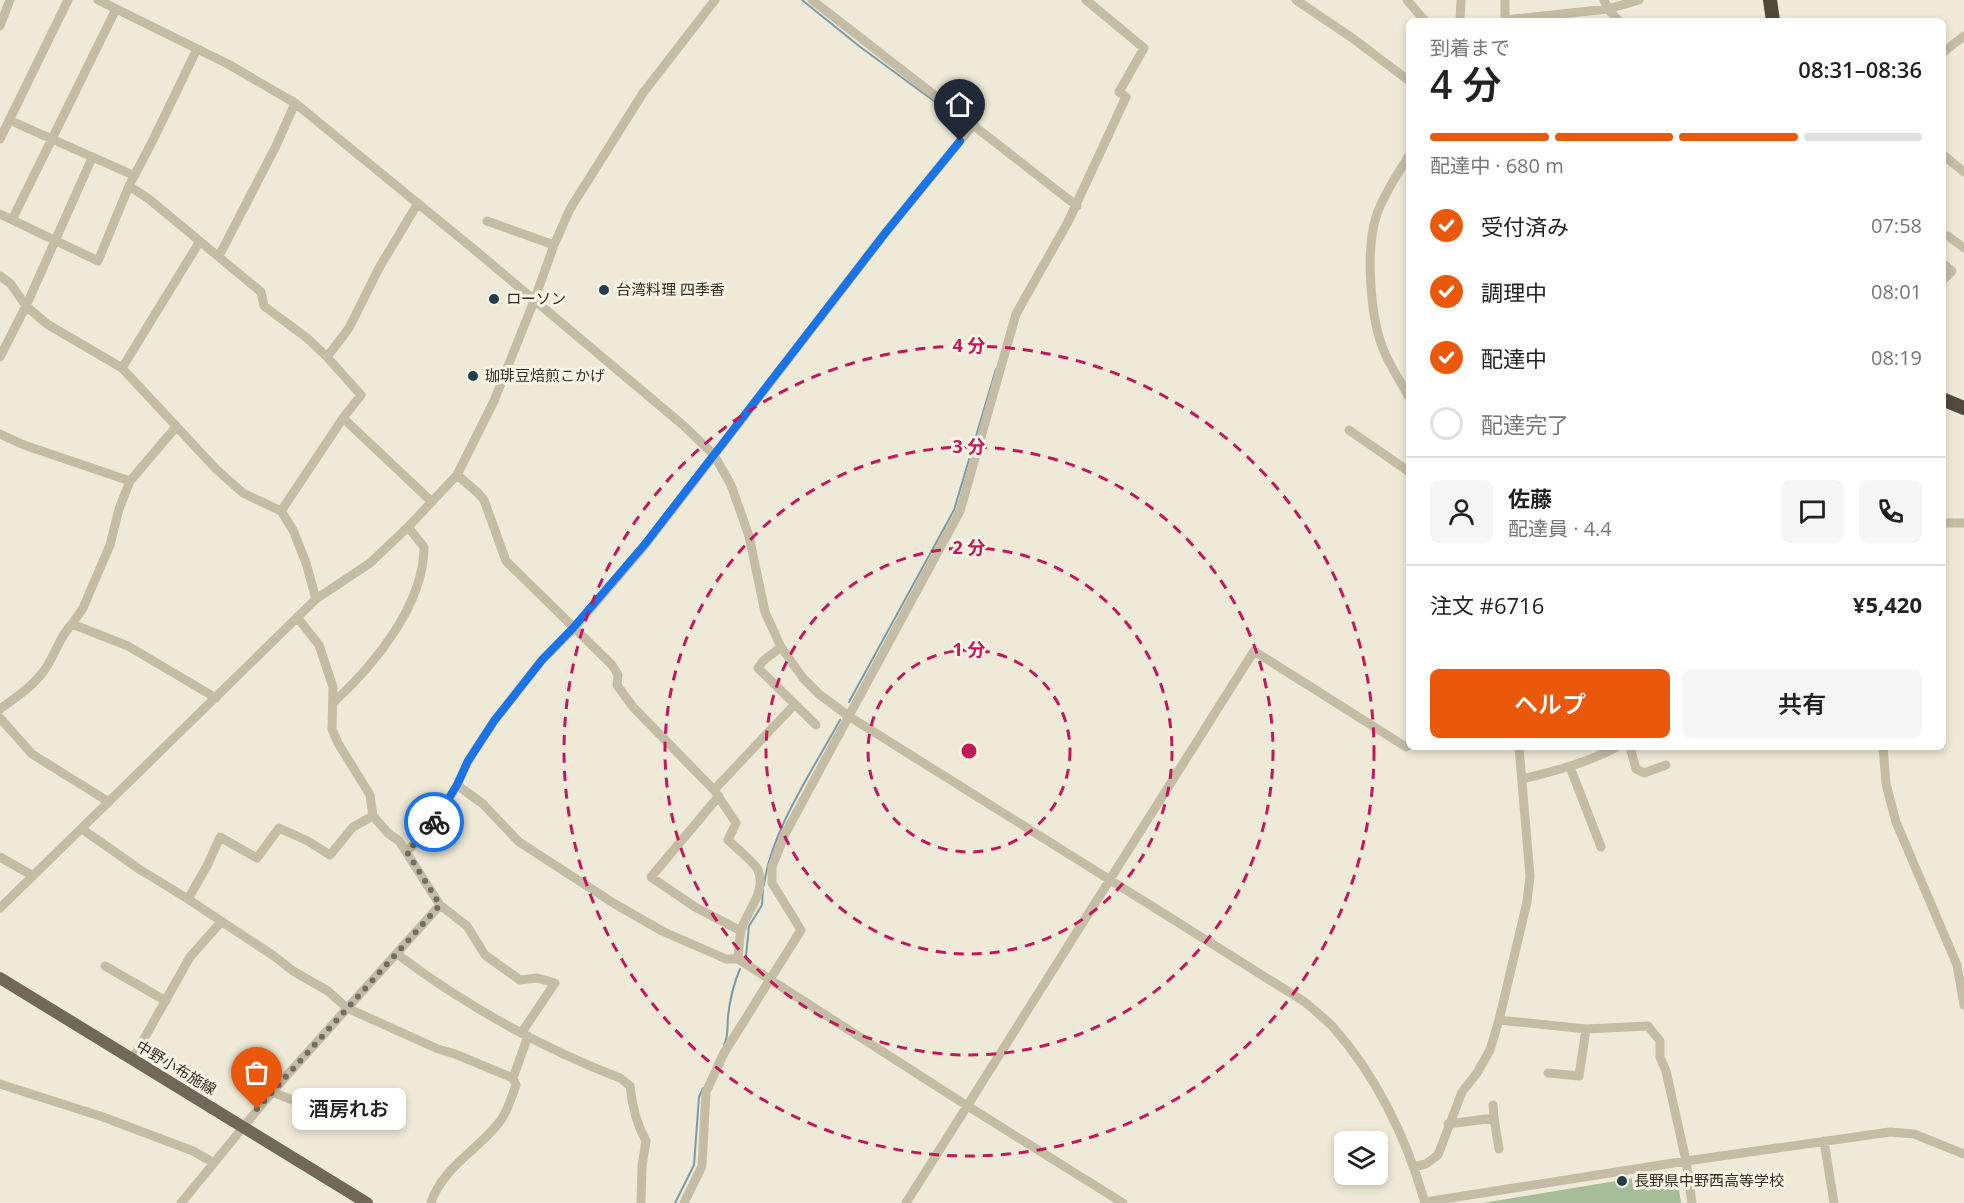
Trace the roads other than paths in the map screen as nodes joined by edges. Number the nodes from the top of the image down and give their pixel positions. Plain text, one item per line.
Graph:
1 (10, 0) edge
2 (68, 0) edge
3 (98, 0) edge
4 (715, 0) edge
5 (812, 0) edge
6 (1086, 0) edge
7 (1296, 0) edge
8 (1407, 0) edge
9 (1461, 0) edge
10 (1505, 0) edge
11 (1639, 0) edge
12 (1770, 0) edge
13 (1606, 4) edge
14 (116, 9) junction
15 (1422, 18) edge
16 (1460, 18) edge
17 (1505, 18) edge
18 (1518, 18) edge
19 (1617, 18) edge
20 (1773, 18) edge
21 (0, 26) edge
22 (1964, 36) edge
23 (197, 49) junction
24 (1946, 50) edge
25 (1406, 78) edge
26 (294, 103) junction
27 (9, 120) junction
28 (974, 124) junction
29 (0, 139) edge
30 (51, 139) junction
31 (1946, 157) edge
32 (92, 158) junction
33 (1406, 160) edge
34 (1964, 172) edge
35 (133, 175) junction
36 (129, 186) junction
37 (418, 203) junction
38 (1077, 206) junction
39 (0, 214) edge
40 (12, 220) junction
41 (487, 221) dead end
42 (1948, 236) dead end
43 (56, 240) junction
44 (200, 241) junction
45 (554, 245) junction
46 (1964, 249) edge
47 (219, 256) junction
48 (1946, 266) edge
49 (0, 276) edge
50 (1946, 277) edge
51 (534, 301) junction
52 (26, 306) junction
53 (0, 357) edge
54 (327, 357) junction
55 (122, 368) junction
56 (1406, 392) edge
57 (1946, 401) edge
58 (1964, 408) edge
59 (343, 418) junction
60 (176, 427) junction
61 (1349, 429) dead end
62 (0, 434) edge
63 (714, 455) junction
64 (1406, 470) edge
65 (457, 475) junction
66 (130, 481) junction
67 (432, 502) junction
68 (281, 511) junction
69 (1946, 523) edge
70 (1964, 523) edge
71 (408, 527) junction
72 (316, 599) junction
73 (297, 617) junction
74 (72, 624) junction
75 (573, 628) junction
76 (781, 647) junction
77 (216, 698) junction
78 (334, 702) junction
79 (795, 704) junction
80 (0, 709) edge
81 (850, 717) junction
82 (0, 718) edge
83 (816, 725) dead end
84 (1406, 747) edge
85 (1519, 750) edge
86 (1611, 750) edge
87 (1631, 750) edge
88 (1883, 750) edge
89 (1666, 765) dead end
90 (1570, 767) junction
91 (1522, 779) junction
92 (457, 785) junction
93 (716, 793) junction
94 (109, 802) junction
95 (373, 816) junction
96 (82, 829) junction
97 (1601, 847) dead end
98 (407, 852) junction
99 (0, 857) edge
100 (33, 876) junction
101 (1109, 879) junction
102 (188, 898) junction
103 (440, 905) junction
104 (0, 908) edge
105 (220, 922) junction
106 (741, 932) junction
107 (397, 954) junction
108 (738, 959) junction
109 (105, 966) dead end
110 (0, 978) edge
111 (770, 980) junction
112 (166, 1001) junction
113 (1964, 1005) edge
114 (347, 1008) junction
115 (1498, 1020) junction
116 (1586, 1029) junction
117 (525, 1034) junction
118 (132, 1060) junction
119 (1548, 1073) dead end
120 (513, 1078) junction
121 (0, 1084) edge
122 (272, 1092) junction
123 (966, 1105) junction
124 (1493, 1105) dead end
125 (1494, 1118) junction
126 (351, 1123) dead end
127 (1448, 1124) junction
128 (242, 1126) junction
129 (1824, 1142) junction
130 (1499, 1149) dead end
131 (1964, 1154) edge
132 (1686, 1161) junction
133 (214, 1163) junction
134 (1413, 1167) junction
135 (348, 1198) edge
136 (1425, 1202) edge
137 (181, 1203) edge
138 (367, 1203) edge
139 (431, 1203) edge
140 (641, 1203) edge
141 (684, 1203) edge
142 (906, 1203) edge
143 (1123, 1203) edge
144 (1692, 1203) edge
145 (1834, 1203) edge

1 - 21 street
2 - 27 street
3 - 14 street
4 - 45 street
5 - 28 street
6 - 38 street
7 - 25 street
8 - 15 street
9 - 16 street
10 - 17 street
11 - 13 street
12 - 20 highway
13 - 18 street
13 - 19 street
14 - 23 street
14 - 30 street
22 - 24 street
23 - 26 street
23 - 35 street
26 - 37 street
26 - 47 street
27 - 29 street
27 - 30 street
28 - 38 street
28 - 63 street
30 - 32 street
30 - 40 street
31 - 34 street
32 - 35 street
32 - 43 street
33 - 56 street
35 - 36 street
36 - 43 street
36 - 44 street
37 - 51 street
37 - 54 street
38 - 81 street
39 - 40 street
40 - 43 street
41 - 45 street
42 - 46 street
43 - 52 street
44 - 47 street
44 - 55 street
45 - 51 street
47 - 54 street
48 - 50 street
49 - 52 street
51 - 63 street
51 - 65 street
52 - 53 street
52 - 55 street
54 - 59 street
55 - 60 street
57 - 58 highway
59 - 67 street
59 - 68 street
60 - 66 street
60 - 68 street
61 - 64 street
62 - 66 street
63 - 75 street
63 - 76 street
65 - 67 street
65 - 75 street
66 - 74 street
67 - 71 street
68 - 72 street
69 - 70 street
71 - 72 street
71 - 78 street
72 - 73 street
73 - 77 street
73 - 78 street
74 - 77 street
74 - 80 street
75 - 92 street
75 - 93 street
76 - 79 street
76 - 81 street
77 - 94 street
78 - 95 street
79 - 83 street
79 - 93 street
81 - 101 street
81 - 111 street
82 - 94 street
84 - 101 street
85 - 91 street
86 - 90 street
87 - 89 street
88 - 113 street
90 - 91 street
90 - 97 street
91 - 115 street
92 - 98 street
92 - 108 street
93 - 106 street
93 - 106 street
94 - 96 street
95 - 98 street
95 - 102 street
96 - 100 street
96 - 102 street
98 - 103 street
99 - 100 street
100 - 104 street
101 - 123 street
101 - 134 street
102 - 105 street
103 - 107 street
103 - 117 street
105 - 112 street
105 - 114 street
106 - 108 street
107 - 114 street
107 - 117 street
108 - 111 street
109 - 112 street
110 - 118 main road, 中野小布施線
111 - 123 street
111 - 141 street
112 - 118 street
114 - 120 street
114 - 122 street
115 - 116 street
115 - 127 street
116 - 119 street
116 - 132 street
117 - 120 street
117 - 140 street
118 - 128 main road, 中野小布施線
120 - 139 street
121 - 133 street
122 - 126 street
122 - 128 street
123 - 142 street
123 - 143 street
124 - 125 street
125 - 127 street
125 - 130 street
127 - 134 street
128 - 133 street
128 - 135 main road, 中野小布施線
129 - 131 street
129 - 132 street
129 - 145 street
132 - 136 street
132 - 144 street
133 - 137 street
134 - 136 street
135 - 138 main road, 中野小布施線

